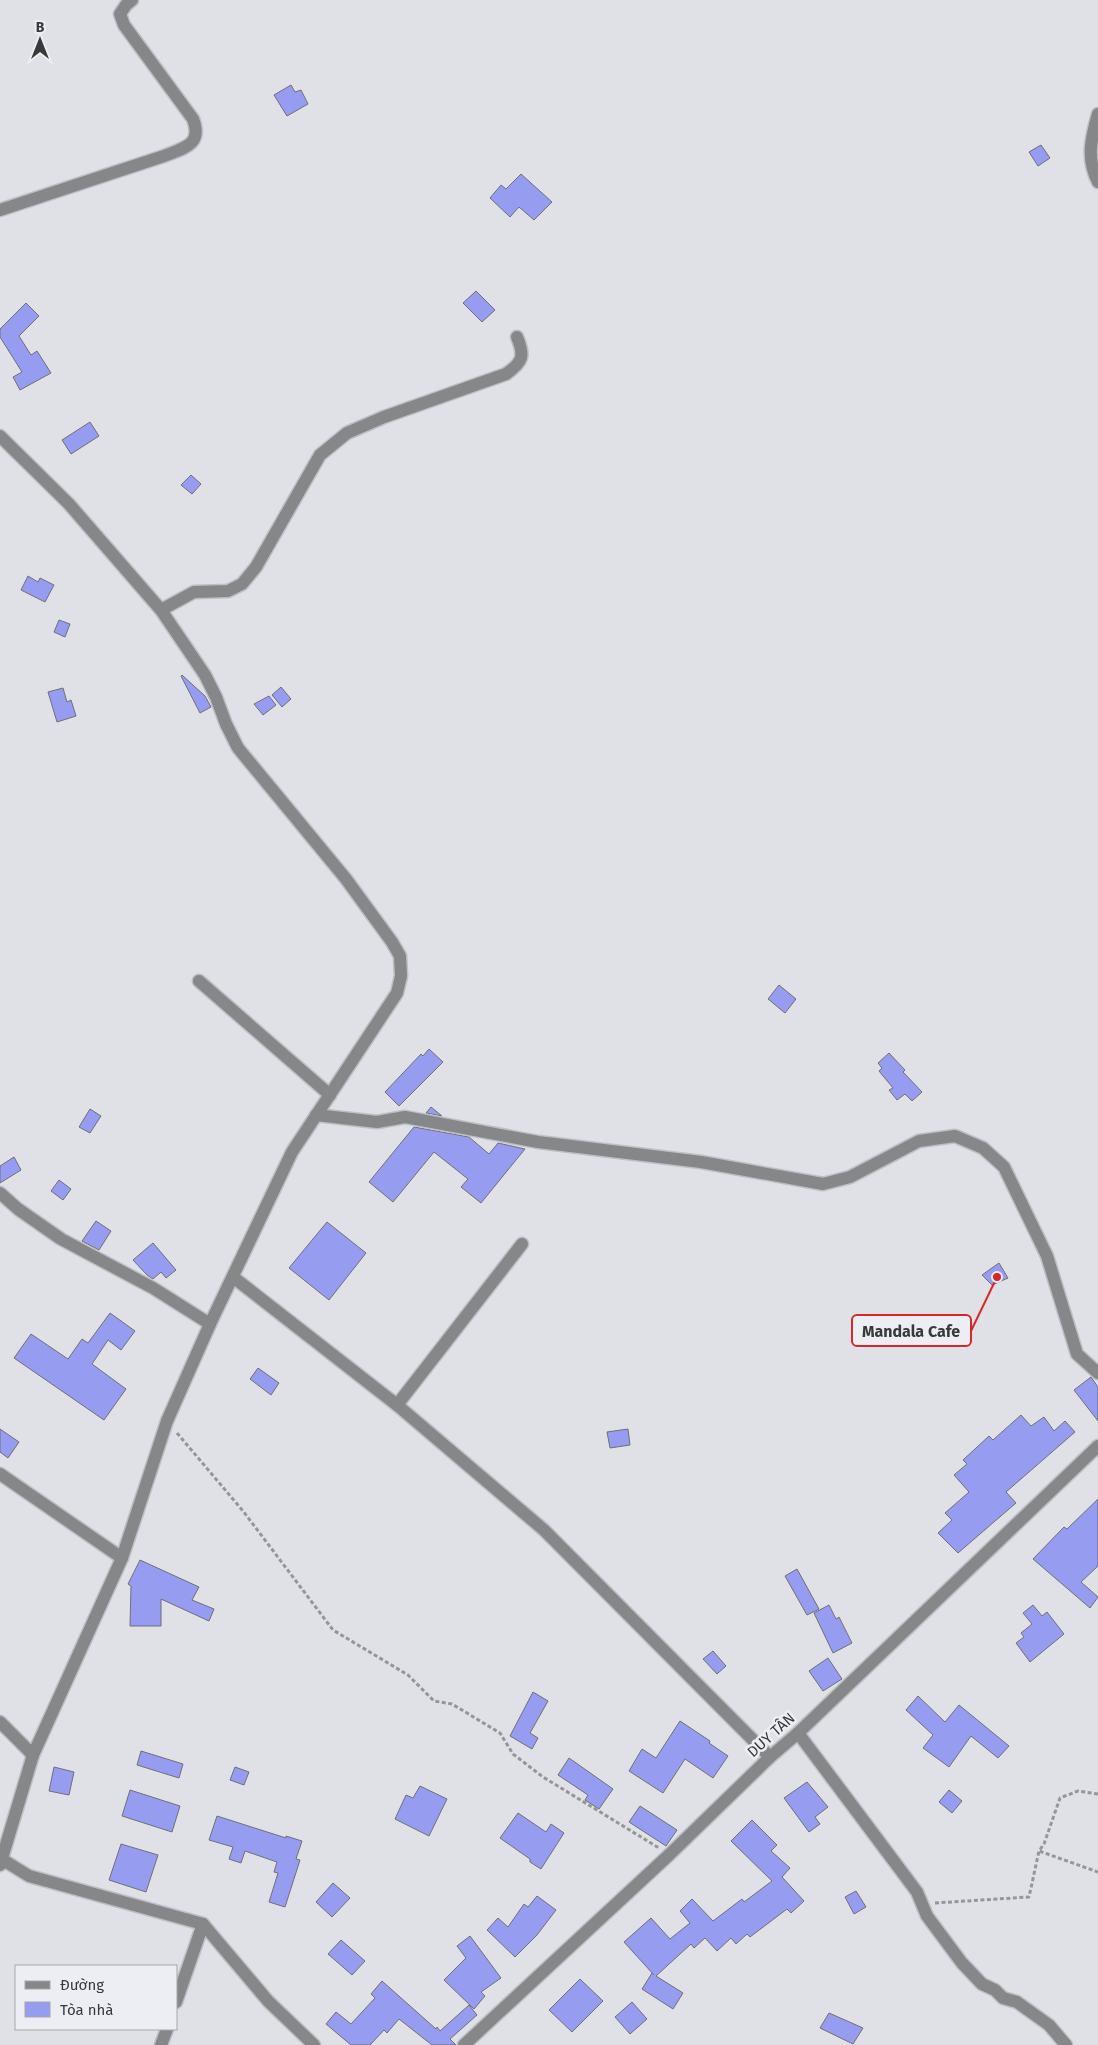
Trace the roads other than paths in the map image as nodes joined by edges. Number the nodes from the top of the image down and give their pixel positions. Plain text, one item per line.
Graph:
1 (132, 0) edge
2 (1098, 114) edge
3 (1098, 182) edge
4 (0, 210) edge
5 (517, 337) dead end
6 (0, 436) edge
7 (161, 610) junction
8 (199, 981) dead end
9 (330, 1095) junction
10 (316, 1115) junction
11 (0, 1193) edge
12 (522, 1244) dead end
13 (233, 1276) junction
14 (210, 1324) junction
15 (1098, 1373) edge
16 (397, 1405) junction
17 (1098, 1446) edge
18 (0, 1474) edge
19 (122, 1558) junction
20 (0, 1722) edge
21 (798, 1733) junction
22 (33, 1755) junction
23 (770, 1757) junction
24 (1, 1861) edge
25 (203, 1924) junction
26 (178, 1996) edge
27 (167, 2030) edge
28 (161, 2045) edge
29 (314, 2045) edge
30 (465, 2045) edge
31 (1066, 2045) edge

1 - 4 street
2 - 3 street
5 - 7 street
6 - 7 street
7 - 9 street
8 - 9 street
9 - 10 street
10 - 13 street
10 - 15 street
11 - 14 street
12 - 16 street
13 - 14 street
13 - 16 street
14 - 19 street
16 - 23 street
17 - 21 street, DUY TÂN
18 - 19 street
19 - 22 street
20 - 22 street
21 - 23 street, DUY TÂN
21 - 31 street
22 - 24 street
23 - 30 street, DUY TÂN
24 - 25 street
25 - 26 street
25 - 29 street
27 - 28 street

